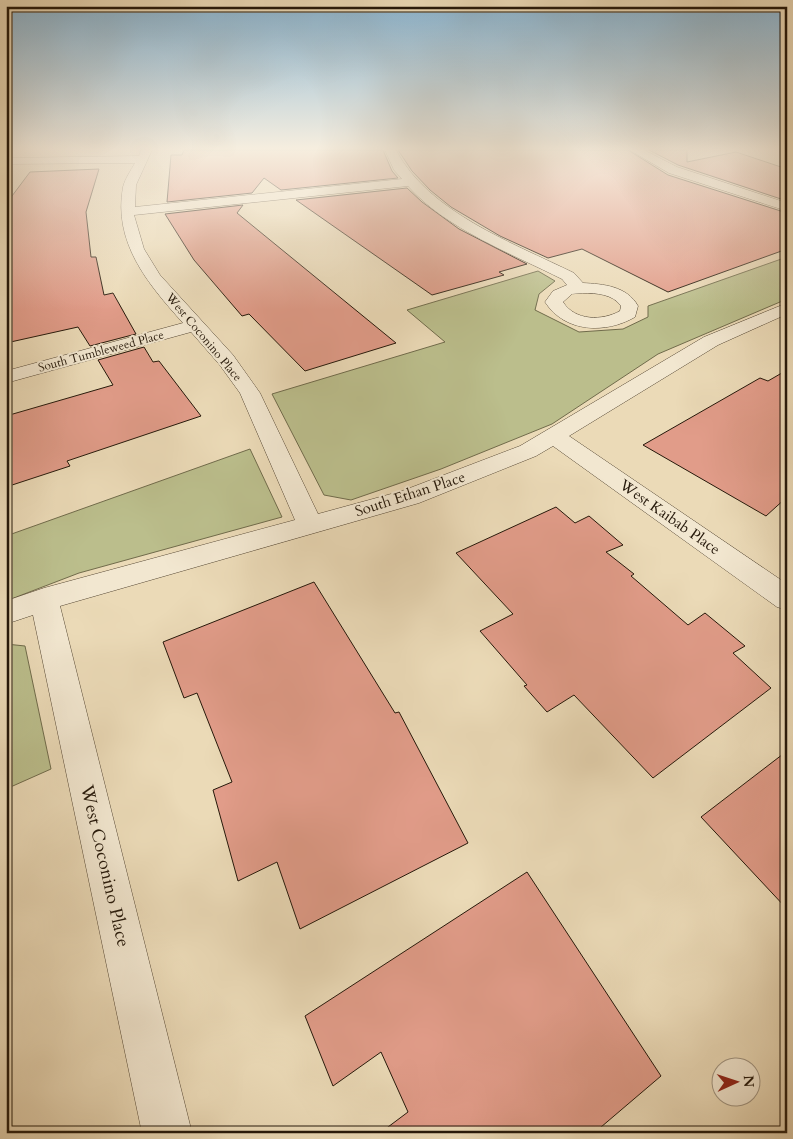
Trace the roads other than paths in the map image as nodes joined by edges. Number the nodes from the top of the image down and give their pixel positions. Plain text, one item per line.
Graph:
1 (126, 203) edge
2 (209, 203) edge
3 (435, 203) edge
4 (126, 212) junction
5 (578, 288) dead end
6 (787, 308) edge
7 (195, 325) junction
8 (6, 377) edge
9 (552, 435) junction
10 (310, 525) junction
11 (44, 599) junction
12 (787, 599) edge
13 (6, 614) edge
14 (168, 1133) edge

1 - 4 street, West Coconino Place
2 - 4 street
3 - 5 street
4 - 7 street, West Coconino Place
6 - 9 street, South Ethan Place
7 - 8 street, South Tumbleweed Place
7 - 10 street, West Coconino Place
9 - 10 street, South Ethan Place
9 - 12 street, West Kaibab Place
10 - 11 street, South Ethan Place
11 - 13 street, South Ethan Place
11 - 14 street, West Coconino Place

